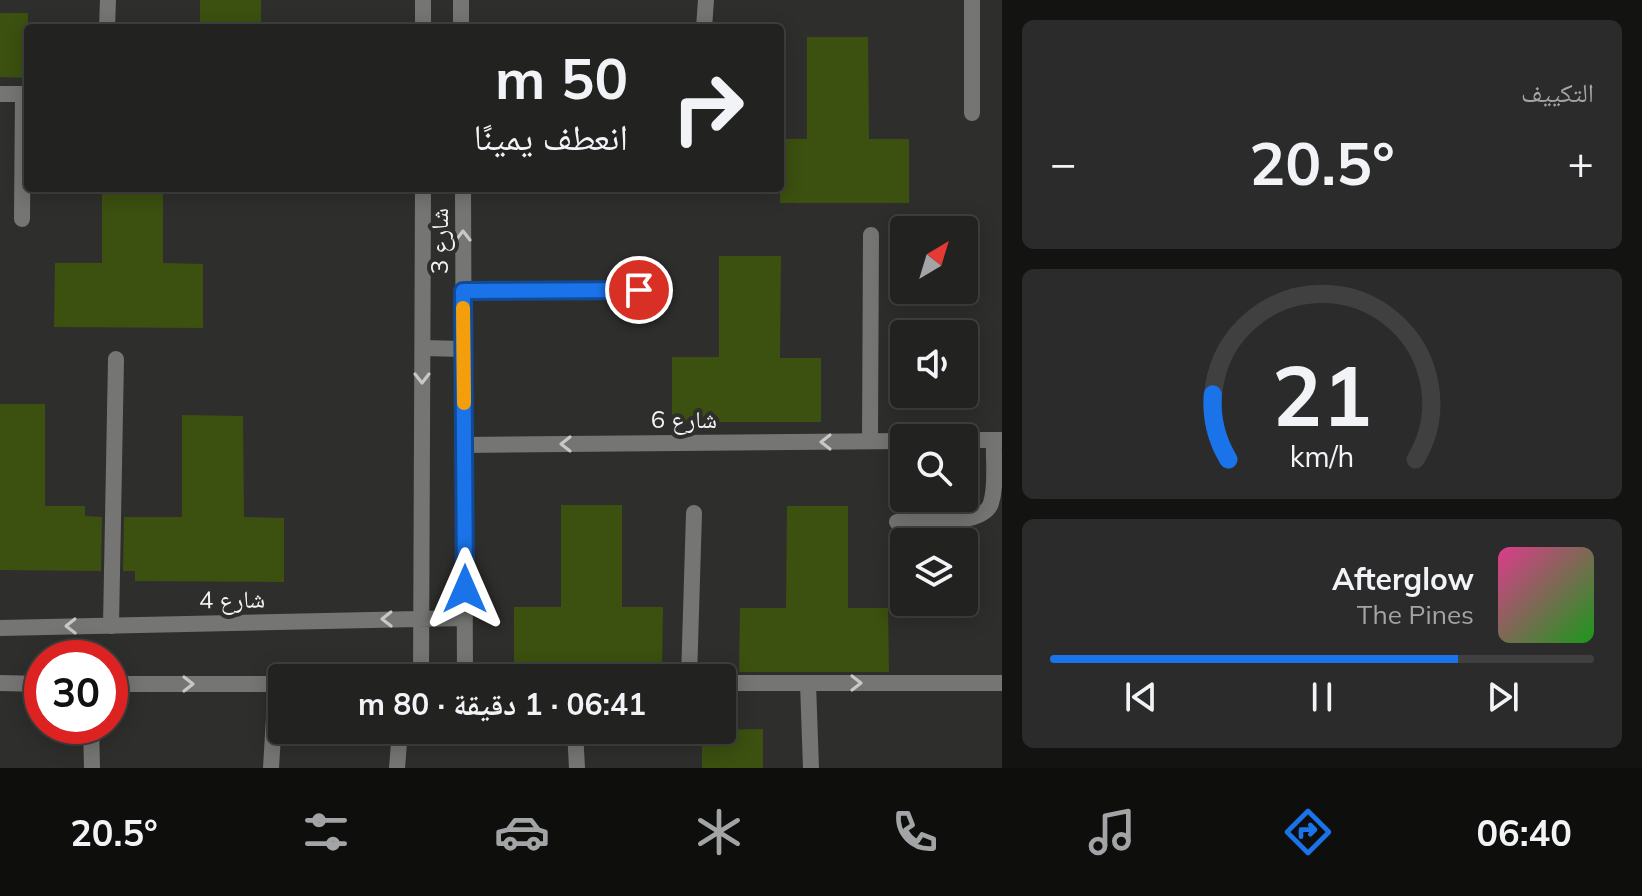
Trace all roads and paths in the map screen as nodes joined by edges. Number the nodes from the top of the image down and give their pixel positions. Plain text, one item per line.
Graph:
1 (108, 0) edge
2 (423, 0) edge
3 (461, 0) edge
4 (706, 0) edge
5 (972, 0) edge
6 (107, 24) edge
7 (423, 24) edge
8 (461, 24) edge
9 (704, 24) edge
10 (0, 94) edge
11 (24, 94) edge
12 (972, 113) dead end
13 (24, 156) edge
14 (423, 192) edge
15 (463, 192) edge
16 (22, 219) dead end
17 (871, 235) dead end
18 (639, 290) dead end
19 (463, 291) junction
20 (423, 348) junction
21 (463, 349) junction
22 (116, 359) dead end
23 (998, 440) edge
24 (870, 441) junction
25 (890, 441) edge
26 (464, 445) junction
27 (694, 513) dead end
28 (897, 522) dead end
29 (465, 618) junction
30 (421, 619) junction
31 (111, 626) junction
32 (0, 628) edge
33 (421, 664) edge
34 (465, 664) edge
35 (689, 664) edge
36 (0, 683) edge
37 (736, 683) edge
38 (808, 683) junction
39 (1002, 683) edge
40 (24, 684) edge
41 (128, 684) edge
42 (268, 684) edge
43 (91, 744) edge
44 (273, 744) edge
45 (399, 744) edge
46 (576, 744) edge
47 (92, 768) edge
48 (271, 768) edge
49 (397, 768) edge
50 (577, 768) edge
51 (811, 768) edge

1 - 6 street
2 - 7 street
3 - 8 street
4 - 9 street
5 - 12 street
10 - 11 street
13 - 16 street
14 - 20 street, شارع 3
19 -> 15 street, شارع 3
17 - 24 street
18 - 19 street
19 - 21 street, شارع 3
20 - 21 street
20 -> 30 street, شارع 3
21 - 26 street, شارع 3
22 - 31 street
23 - 28 street
24 - 25 street, شارع 6
24 -> 26 street, شارع 6
26 - 29 street, شارع 3
27 - 35 street
29 - 30 street, شارع 4
29 - 34 street, شارع 3
30 -> 31 street, شارع 4
30 - 33 street, شارع 3
31 -> 32 street, شارع 4
36 - 40 street
37 - 38 street
38 -> 39 street
38 - 51 street
41 -> 42 street
43 - 47 street
44 - 48 street
45 - 49 street
46 - 50 street

